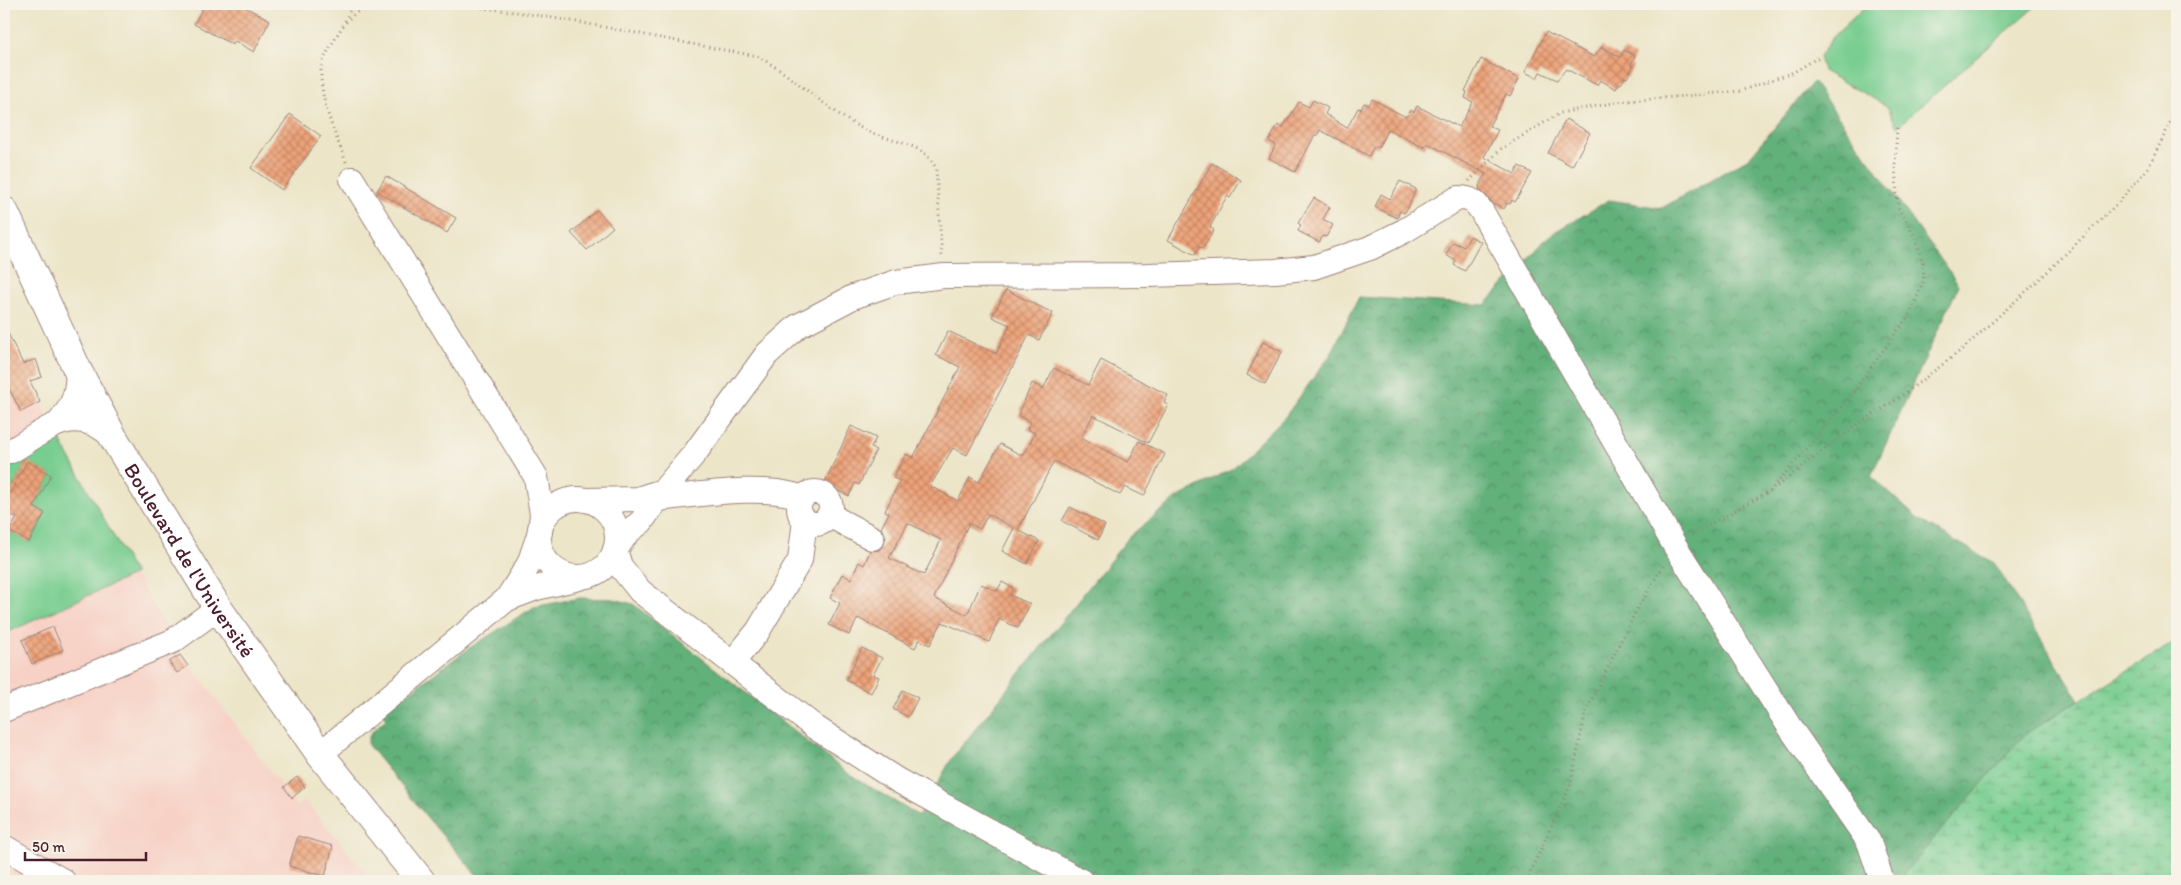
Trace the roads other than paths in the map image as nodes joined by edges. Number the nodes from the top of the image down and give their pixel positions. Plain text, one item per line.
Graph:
1 (352, 179) road end
2 (4, 211) edge
3 (78, 371) junction
4 (59, 423) junction
5 (113, 437) junction
6 (4, 451) edge
7 (536, 477) junction
8 (661, 495) junction
9 (585, 500) junction
10 (804, 509) junction
11 (540, 532) junction
12 (872, 538) dead end
13 (615, 550) junction
14 (585, 576) junction
15 (640, 591) junction
16 (507, 599) junction
17 (218, 608) junction
18 (733, 662) junction
19 (4, 710) edge
20 (320, 754) junction
21 (4, 847) edge
22 (63, 881) edge
23 (421, 881) edge
24 (1081, 881) edge
25 (1882, 881) edge

1 - 7 street
2 - 3 main road, Boulevard de l'Université
3 - 4 street
3 - 5 main road, Boulevard de l'Université
4 - 5 street
4 - 6 street
5 - 17 main road, Boulevard de l'Université
7 - 9 street
7 - 11 street
8 - 9 street
8 - 10 street
8 - 13 street
8 - 25 street
9 - 11 street
9 - 13 street
10 - 12 street
10 - 18 street
11 - 14 street
11 - 16 street
13 - 14 street
13 - 15 street
14 - 15 street
14 - 16 street
15 - 18 street
16 - 20 street
17 - 19 street
17 - 20 main road, Boulevard de l'Université
18 - 24 street
20 - 23 main road, Boulevard de l'Université
21 - 22 street

